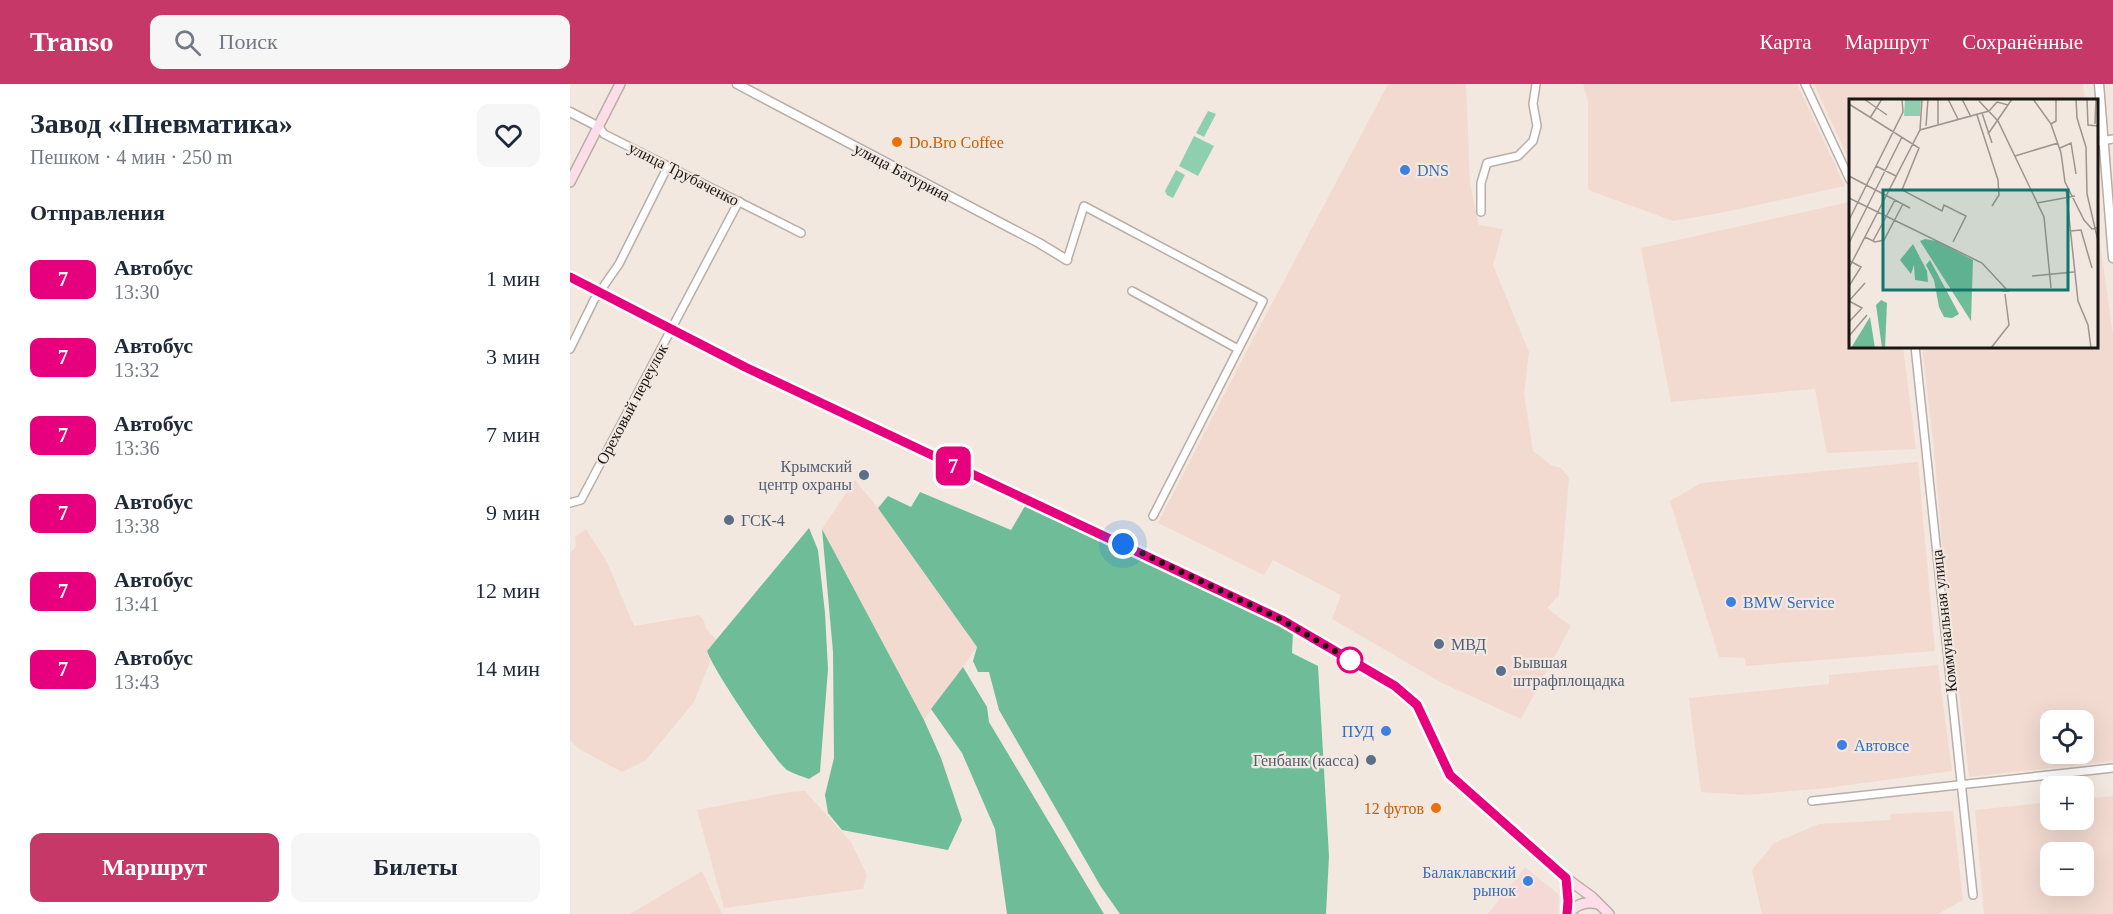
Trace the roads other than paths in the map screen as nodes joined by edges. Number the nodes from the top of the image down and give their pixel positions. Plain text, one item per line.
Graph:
1 (620, 84) edge
2 (737, 84) edge
3 (1536, 84) edge
4 (1804, 84) edge
5 (2100, 85) edge
6 (570, 112) edge
7 (599, 127) junction
8 (2105, 140) edge
9 (668, 166) junction
10 (1849, 176) edge
11 (570, 182) edge
12 (739, 201) junction
13 (1481, 212) dead end
14 (801, 233) dead end
15 (2113, 258) edge
16 (1067, 260) joint
17 (570, 277) edge
18 (1132, 291) dead end
19 (599, 292) junction
20 (671, 330) junction
21 (1915, 348) edge
22 (570, 349) edge
23 (1238, 349) junction
24 (570, 503) edge
25 (1153, 516) dead end
26 (2113, 768) edge
27 (1962, 785) junction
28 (1812, 801) dead end
29 (1566, 878) junction
30 (1973, 895) dead end
31 (1606, 910) edge
32 (1568, 914) edge

1 - 7 main road
2 - 16 street, улица Батурина
3 - 13 street
4 - 10 street
5 - 8 street
6 - 7 street, улица Трубаченко
7 - 9 street, улица Трубаченко
7 - 11 main road
8 - 15 street
9 - 12 street, улица Трубаченко
9 - 19 street
12 - 14 street, улица Трубаченко
12 - 20 street, Ореховый переулок
16 - 23 street
17 - 19 main road
18 - 23 street
19 - 20 main road
19 - 22 street
20 - 24 street, Ореховый переулок
20 - 29 main road
21 - 27 street, Коммунальная улица
23 - 25 street
26 - 27 street
27 - 28 street
27 - 30 street, Коммунальная улица
29 - 31 main road
29 - 32 main road
31 - 32 main road

